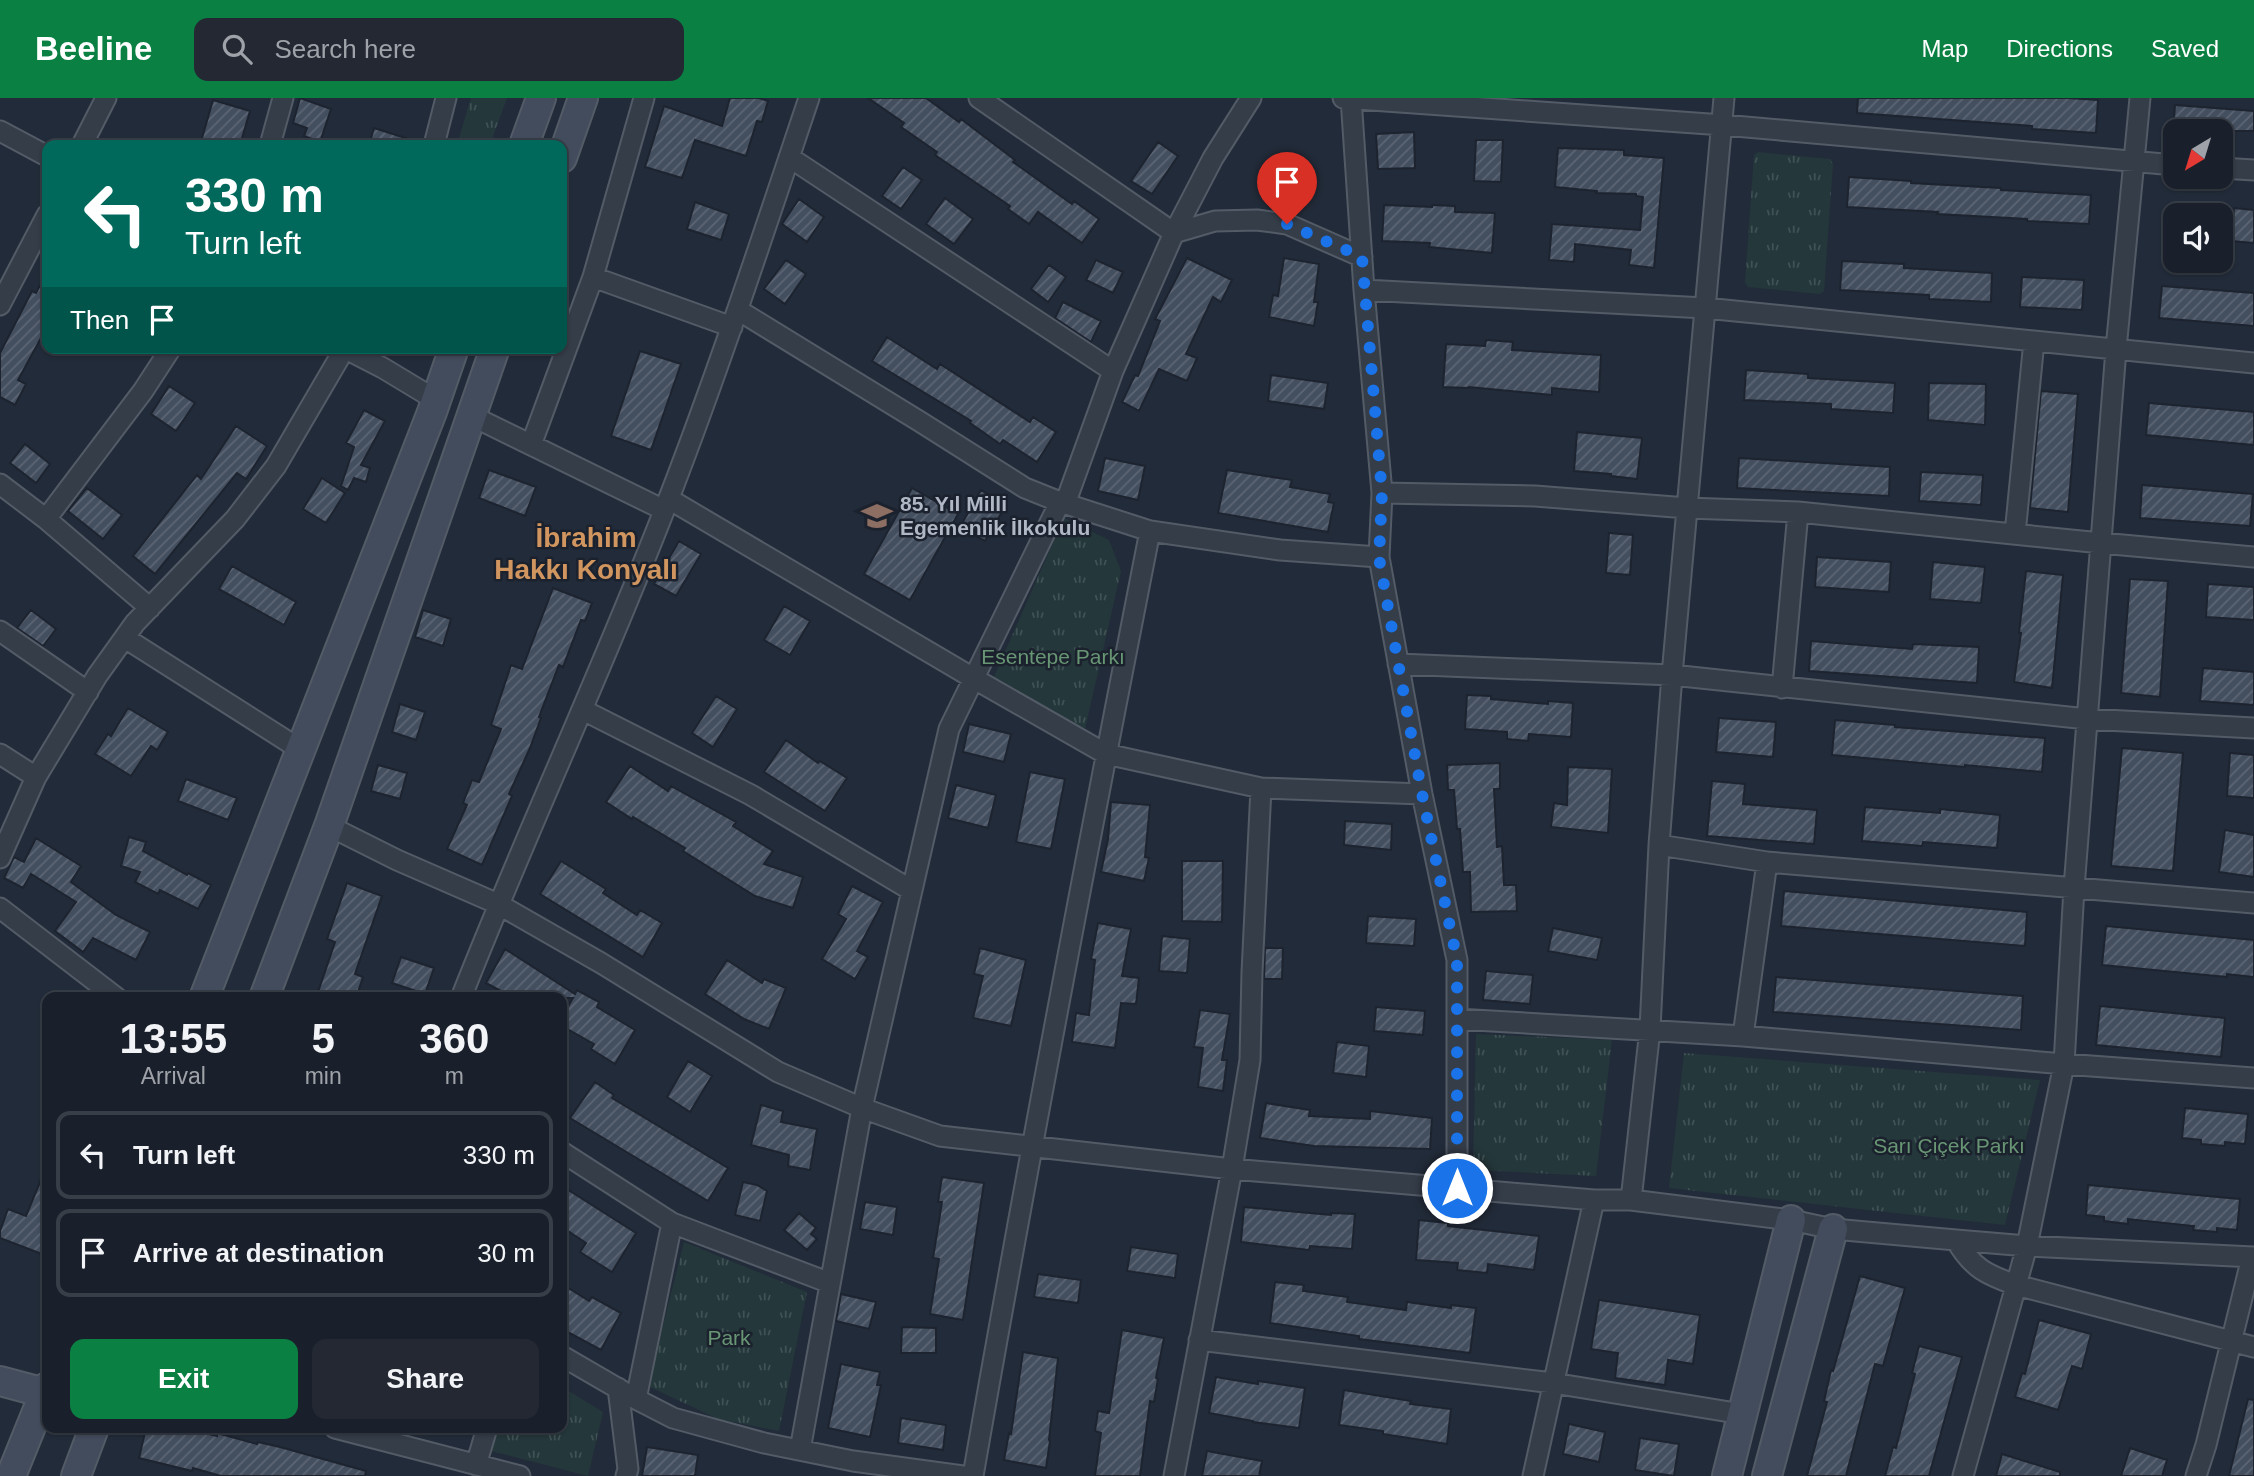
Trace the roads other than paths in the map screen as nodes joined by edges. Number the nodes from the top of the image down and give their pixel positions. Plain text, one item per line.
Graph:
1 (106, 98) edge
2 (283, 98) edge
3 (446, 98) edge
4 (541, 98) edge
5 (583, 98) edge
6 (644, 98) edge
7 (808, 98) edge
8 (979, 98) edge
9 (1251, 98) edge
10 (1724, 98) edge
11 (2140, 98) edge
12 (1348, 99) edge
13 (1723, 125) junction
14 (0, 131) edge
15 (85, 140) edge
16 (271, 140) edge
17 (435, 140) edge
18 (526, 140) edge
19 (567, 144) edge
20 (42, 153) edge
21 (789, 157) junction
22 (2134, 162) junction
23 (2163, 164) edge
24 (2233, 169) edge
25 (2254, 170) edge
26 (42, 225) edge
27 (1174, 233) junction
28 (1362, 257) junction
29 (593, 277) junction
30 (1364, 290) junction
31 (0, 305) edge
32 (1705, 308) junction
33 (735, 319) junction
34 (2035, 341) junction
35 (567, 347) edge
36 (2116, 349) junction
37 (167, 354) edge
38 (341, 354) edge
39 (356, 354) edge
40 (452, 354) edge
41 (493, 354) edge
42 (565, 354) edge
43 (2254, 363) edge
44 (1113, 371) junction
45 (436, 400) junction
46 (471, 416) junction
47 (531, 445) junction
48 (0, 484) edge
49 (1382, 493) junction
50 (1062, 503) junction
51 (667, 504) junction
52 (1687, 508) junction
53 (1798, 512) junction
54 (46, 519) junction
55 (1150, 531) junction
56 (2015, 534) junction
57 (2101, 543) junction
58 (2254, 557) edge
59 (1379, 558) junction
60 (150, 608) junction
61 (0, 631) edge
62 (125, 638) junction
63 (1398, 664) junction
64 (1672, 675) junction
65 (972, 678) junction
66 (1782, 688) junction
67 (88, 692) junction
68 (583, 710) junction
69 (2087, 719) junction
70 (2254, 728) edge
71 (301, 750) junction
72 (0, 754) edge
73 (1106, 754) junction
74 (36, 777) junction
75 (1261, 788) junction
76 (1422, 794) junction
77 (328, 826) junction
78 (1659, 845) junction
79 (0, 858) edge
80 (1768, 862) junction
81 (2074, 888) junction
82 (911, 890) junction
83 (2254, 903) edge
84 (498, 904) junction
85 (0, 908) edge
86 (109, 992) edge
87 (206, 992) edge
88 (266, 992) edge
89 (463, 992) edge
90 (1457, 1019) junction
91 (1650, 1030) junction
92 (1744, 1036) junction
93 (2064, 1065) junction
94 (2254, 1078) edge
95 (862, 1108) junction
96 (1031, 1146) junction
97 (567, 1155) edge
98 (1232, 1169) junction
99 (1457, 1188) junction
100 (1594, 1200) junction
101 (1631, 1200) junction
102 (1791, 1220) junction
103 (672, 1223) junction
104 (1833, 1229) junction
105 (1956, 1240) junction
106 (2027, 1246) junction
107 (2253, 1257) edge
108 (830, 1283) junction
109 (2016, 1285) junction
110 (1199, 1340) junction
111 (2232, 1341) junction
112 (2254, 1347) edge
113 (567, 1359) edge
114 (0, 1381) edge
115 (1553, 1384) junction
116 (618, 1388) junction
117 (42, 1389) edge
118 (636, 1399) junction
119 (42, 1400) edge
120 (1742, 1414) junction
121 (93, 1433) edge
122 (354, 1433) edge
123 (486, 1433) edge
124 (25, 1440) junction
125 (800, 1450) junction
126 (0, 1465) edge
127 (476, 1465) junction
128 (81, 1472) edge
129 (10, 1476) edge
130 (520, 1476) edge
131 (626, 1476) edge
132 (963, 1476) edge
133 (973, 1476) edge
134 (1174, 1476) edge
135 (1533, 1476) edge
136 (1727, 1476) edge
137 (1767, 1476) edge
138 (1963, 1476) edge
139 (2196, 1476) edge

1 - 15 street
2 - 16 street
3 - 17 street
4 - 18 street
5 - 19 street
6 - 29 street
7 - 21 street
8 - 27 street
9 - 27 street
10 - 13 street
11 - 22 street
12 - 13 street
12 - 28 street
13 - 22 street
13 - 32 street
14 - 20 street
21 - 33 street
21 - 44 street
22 - 23 street
22 - 36 street
24 - 25 street
26 - 31 street
27 - 28 street
27 - 44 street
28 - 30 street
29 - 33 street
29 - 35 street
30 - 32 street
30 - 49 street
32 - 34 street
32 - 52 street
33 - 50 street
33 - 51 street
34 - 36 street
34 - 56 street
36 - 43 street
36 - 57 street
37 - 54 street
38 - 60 street
39 - 45 street
40 - 45 street
41 - 46 street
42 - 47 street
44 - 50 street
45 - 71 street
46 - 47 street
46 - 77 street
47 - 51 street
48 - 54 street
49 - 52 street
49 - 59 street
50 - 55 street
50 - 65 street
51 - 65 street
51 - 68 street
52 - 53 street
52 - 64 street
53 - 56 street
53 - 66 street
54 - 60 street
55 - 59 street
55 - 73 street
56 - 57 street
57 - 58 street
57 - 69 street
59 - 63 street
60 - 62 street
61 - 67 street
62 - 67 street
62 - 71 street
63 - 64 street
63 - 76 street
64 - 66 street
64 - 78 street
65 - 73 street
65 - 82 street
66 - 69 street
67 - 74 street
68 - 82 street
68 - 84 street
69 - 70 street
69 - 81 street
71 - 87 street
72 - 74 street
73 - 75 street
73 - 96 street
74 - 79 street
75 - 76 street
75 - 98 street
76 - 90 street
77 - 84 street
77 - 88 street
78 - 80 street
78 - 91 street
80 - 81 street
80 - 92 street
81 - 83 street
81 - 93 street
82 - 95 street
84 - 89 street
84 - 95 street
85 - 86 street
90 - 91 street
90 - 99 street
91 - 92 street
91 - 101 street
92 - 93 street
93 - 94 street
93 - 106 street
95 - 96 street
95 - 108 street
96 - 98 street
96 - 133 street
97 - 103 street
98 - 99 street
98 - 110 street
99 - 100 street
100 - 101 street
100 - 115 street
101 - 102 street
102 - 104 street
102 - 120 street
103 - 108 street
103 - 118 street
104 - 105 street
104 - 137 street
105 - 106 street
105 - 109 street
106 - 107 street
106 - 109 street
107 - 111 street
108 - 125 street
109 - 111 street
109 - 138 street
110 - 115 street
110 - 134 street
111 - 112 street
111 - 139 street
113 - 116 street
114 - 117 street
115 - 120 street
115 - 135 street
116 - 118 street
116 - 131 street
118 - 125 street
119 - 124 street
120 - 136 street
121 - 128 street
122 - 127 street
123 - 127 street
124 - 126 street
124 - 129 street
125 - 132 street
127 - 130 street

